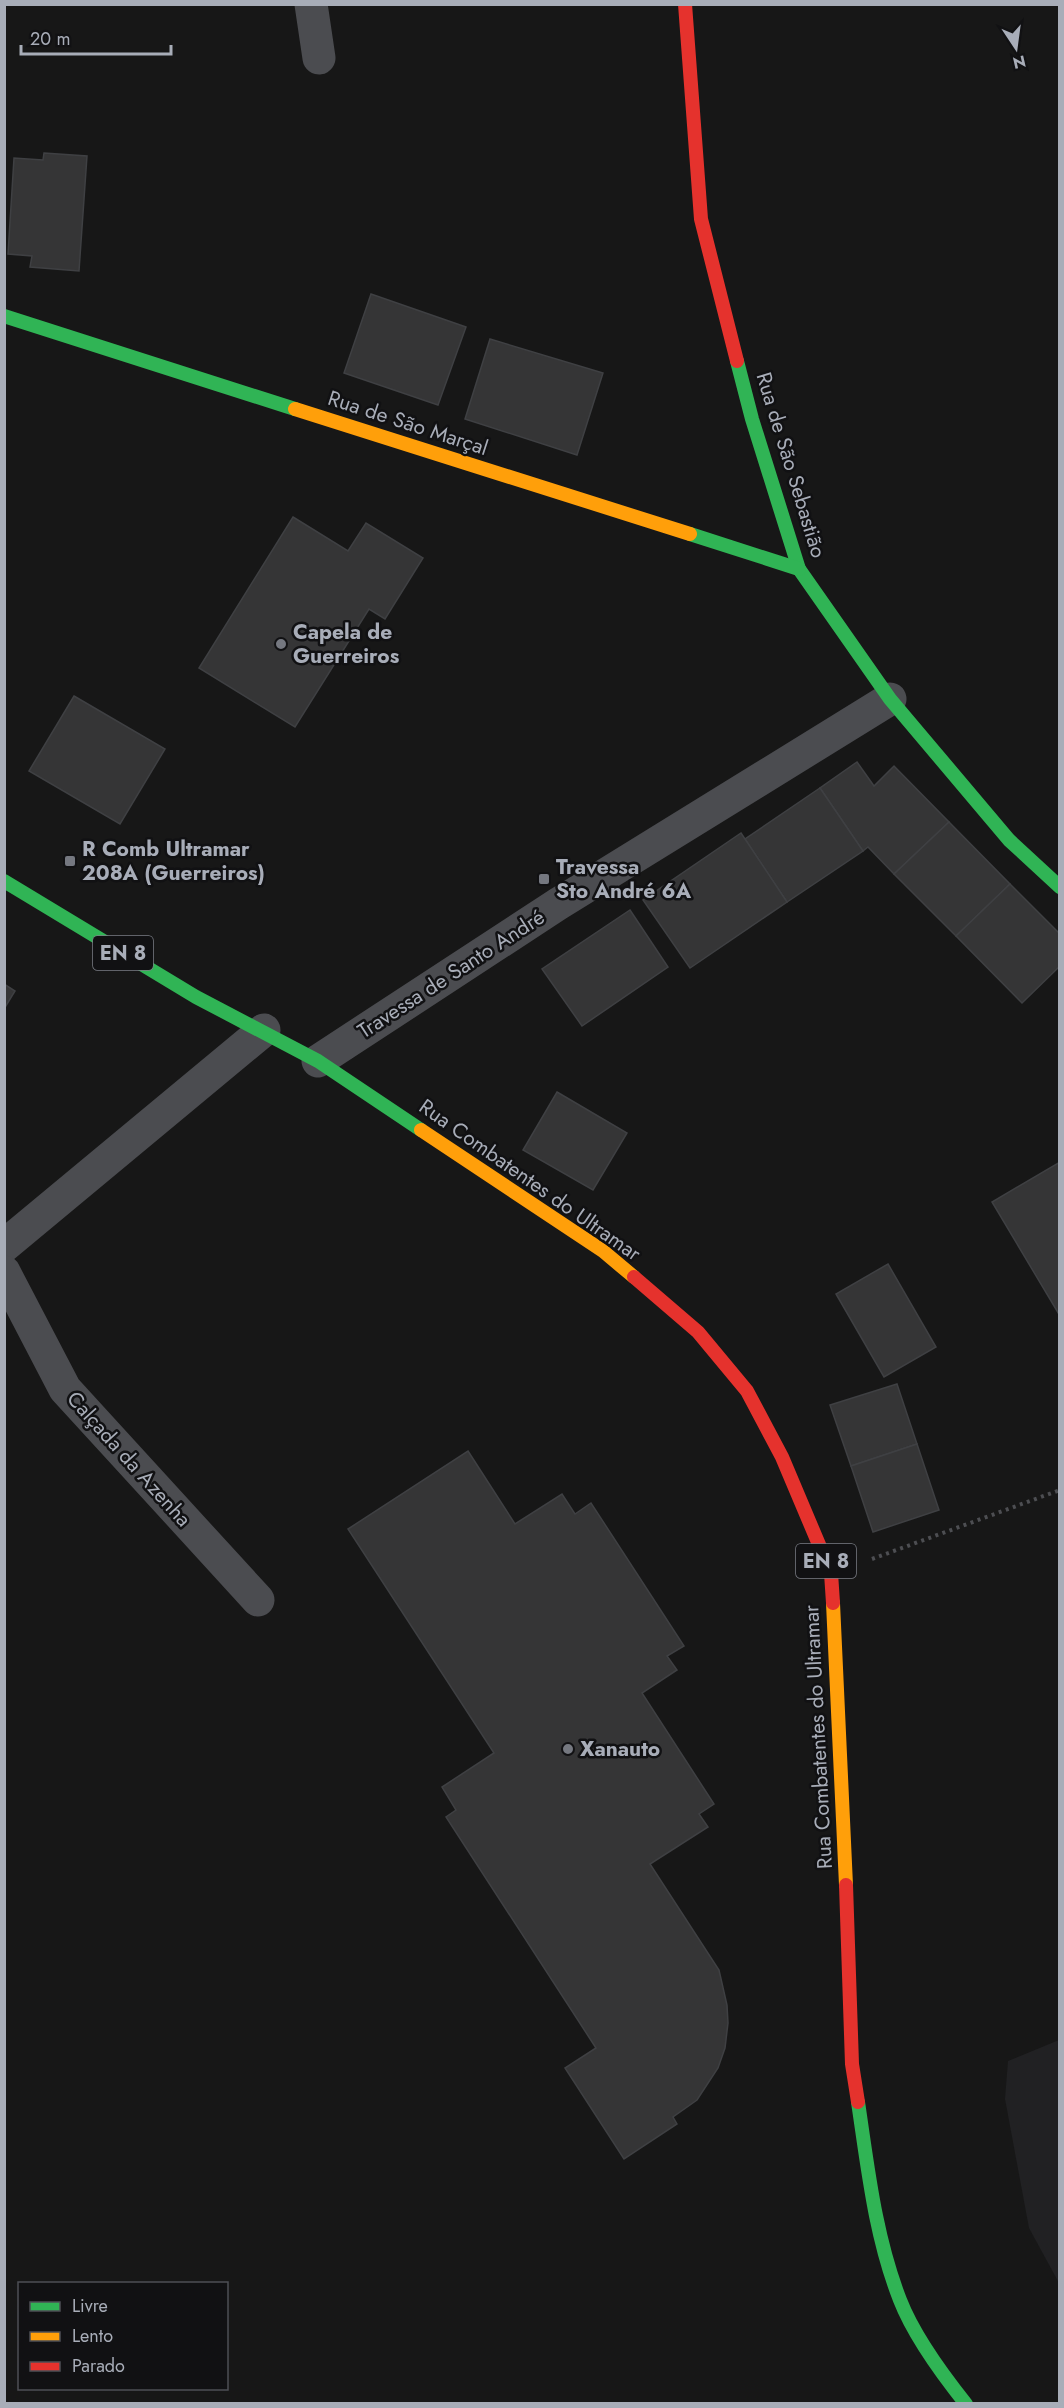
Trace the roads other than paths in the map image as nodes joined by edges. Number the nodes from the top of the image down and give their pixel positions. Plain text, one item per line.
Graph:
1 (311, 4) edge
2 (686, 4) edge
3 (319, 58) dead end
4 (4, 316) edge
5 (799, 569) junction
6 (890, 699) junction
7 (4, 881) edge
8 (1059, 887) edge
9 (264, 1030) junction
10 (318, 1060) junction
11 (4, 1246) edge
12 (4, 1272) edge
13 (258, 1600) dead end
14 (966, 2403) edge

1 - 3 street
2 - 5 main road, Rua de São Sebastião
4 - 5 main road, Rua de São Marçal
5 - 6 main road, Rua de São Sebastião
6 - 8 main road, Rua de São Sebastião
6 - 10 street, Travessa de Santo André
7 - 9 main road, Rua Combatentes do Ultramar / EN 8
9 - 10 main road, Rua Combatentes do Ultramar / EN 8
9 - 11 street
10 - 14 main road, Rua Combatentes do Ultramar / EN 8
12 - 13 street, Calçada da Azenha

